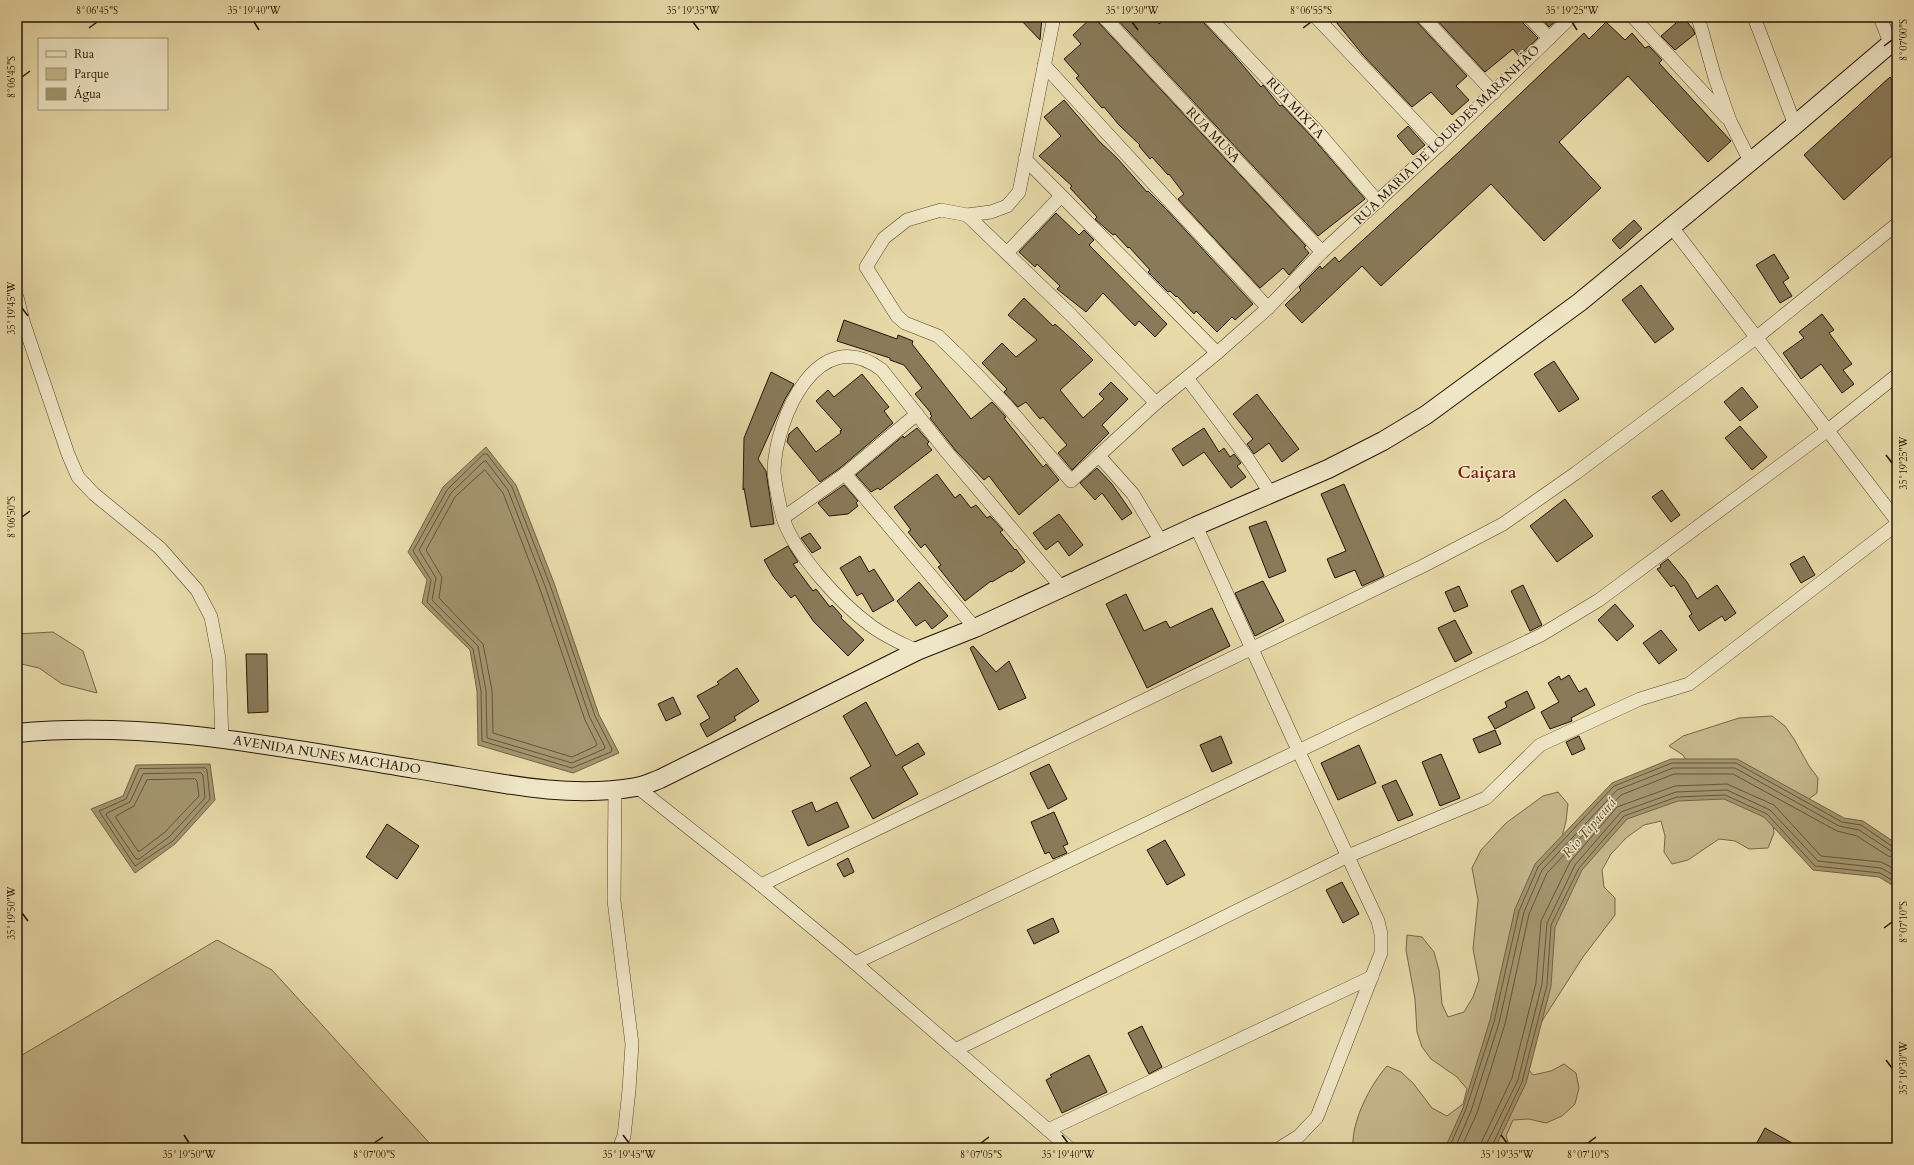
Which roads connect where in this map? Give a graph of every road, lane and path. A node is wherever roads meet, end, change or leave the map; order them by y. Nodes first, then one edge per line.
1 (1054, 17) edge
2 (1104, 17) edge
3 (1209, 17) edge
4 (1316, 17) edge
5 (1423, 17) edge
6 (1529, 17) edge
7 (1571, 17) edge
8 (1633, 17) edge
9 (1698, 17) edge
10 (1754, 17) edge
11 (1880, 17) edge
12 (1549, 38) junction
13 (1894, 40) edge
14 (1044, 65) junction
15 (1494, 93) junction
16 (1730, 121) junction
17 (1795, 125) junction
18 (1438, 146) junction
19 (1025, 159) junction
20 (1750, 161) junction
21 (1061, 196) junction
22 (1378, 202) junction
23 (967, 215) junction
24 (1897, 224) edge
25 (1671, 226) junction
26 (1006, 252) junction
27 (1322, 252) junction
28 (17, 296) edge
29 (1268, 308) junction
30 (1757, 337) junction
31 (1217, 353) junction
32 (1897, 375) edge
33 (1187, 378) junction
34 (1156, 402) junction
35 (917, 414) junction
36 (1828, 430) junction
37 (1099, 456) junction
38 (845, 474) junction
39 (1271, 494) junction
40 (783, 518) junction
41 (1897, 522) edge
42 (1196, 526) junction
43 (1162, 542) junction
44 (1062, 588) junction
45 (975, 628) junction
46 (1252, 648) junction
47 (918, 651) junction
48 (17, 734) edge
49 (222, 739) junction
50 (1298, 750) junction
51 (636, 787) junction
52 (615, 789) junction
53 (1348, 856) junction
54 (761, 885) junction
55 (855, 963) junction
56 (1372, 977) junction
57 (955, 1050) junction
58 (1048, 1130) junction
59 (619, 1148) edge
60 (1069, 1148) edge
61 (1280, 1148) edge

1 - 14 street
2 - 27 street, RUA MUSA
3 - 22 street, RUA MIXTA
4 - 18 street
5 - 15 street
6 - 12 street
7 - 12 street, RUA MARIA DE LOURDES MARANHÃO
8 - 16 street
9 - 16 street
10 - 17 street
11 - 13 street
12 - 15 street, RUA MARIA DE LOURDES MARANHÃO
13 - 17 main road, AVENIDA NUNES MACHADO
14 - 19 street
14 - 29 street
15 - 18 street, RUA MARIA DE LOURDES MARANHÃO
16 - 20 street
17 - 20 main road, AVENIDA NUNES MACHADO
18 - 22 street, RUA MARIA DE LOURDES MARANHÃO
19 - 21 street
19 - 23 street
20 - 25 main road, AVENIDA NUNES MACHADO
21 - 26 street
21 - 31 street
22 - 27 street, RUA MARIA DE LOURDES MARANHÃO
23 - 26 street
23 - 37 street, RUA MARIA DE LOURDES MARANHÃO
24 - 30 street
25 - 30 street
25 - 39 main road, AVENIDA NUNES MACHADO
26 - 34 street
27 - 29 street, RUA MARIA DE LOURDES MARANHÃO
28 - 49 street
29 - 31 street, RUA MARIA DE LOURDES MARANHÃO
30 - 36 street
30 - 46 street
31 - 33 street, RUA MARIA DE LOURDES MARANHÃO
32 - 36 street
33 - 34 street, RUA MARIA DE LOURDES MARANHÃO
33 - 39 street
34 - 37 street, RUA MARIA DE LOURDES MARANHÃO
35 - 38 street
35 - 40 street
35 - 44 street
36 - 41 street
36 - 50 street
37 - 43 street
38 - 40 street
38 - 45 street
39 - 42 main road, AVENIDA NUNES MACHADO
40 - 47 street
41 - 53 street
42 - 43 main road, AVENIDA NUNES MACHADO
42 - 46 street
43 - 44 main road, AVENIDA NUNES MACHADO
44 - 45 main road, AVENIDA NUNES MACHADO
45 - 47 main road, AVENIDA NUNES MACHADO
46 - 50 street
46 - 54 street
47 - 51 main road, AVENIDA NUNES MACHADO
48 - 49 main road, AVENIDA NUNES MACHADO
49 - 52 main road, AVENIDA NUNES MACHADO
50 - 53 street
50 - 55 street
51 - 52 main road, AVENIDA NUNES MACHADO
51 - 54 street
52 - 59 street
53 - 56 street
53 - 57 street
54 - 55 street
55 - 57 street
56 - 58 street
56 - 61 street
57 - 58 street
58 - 60 street

